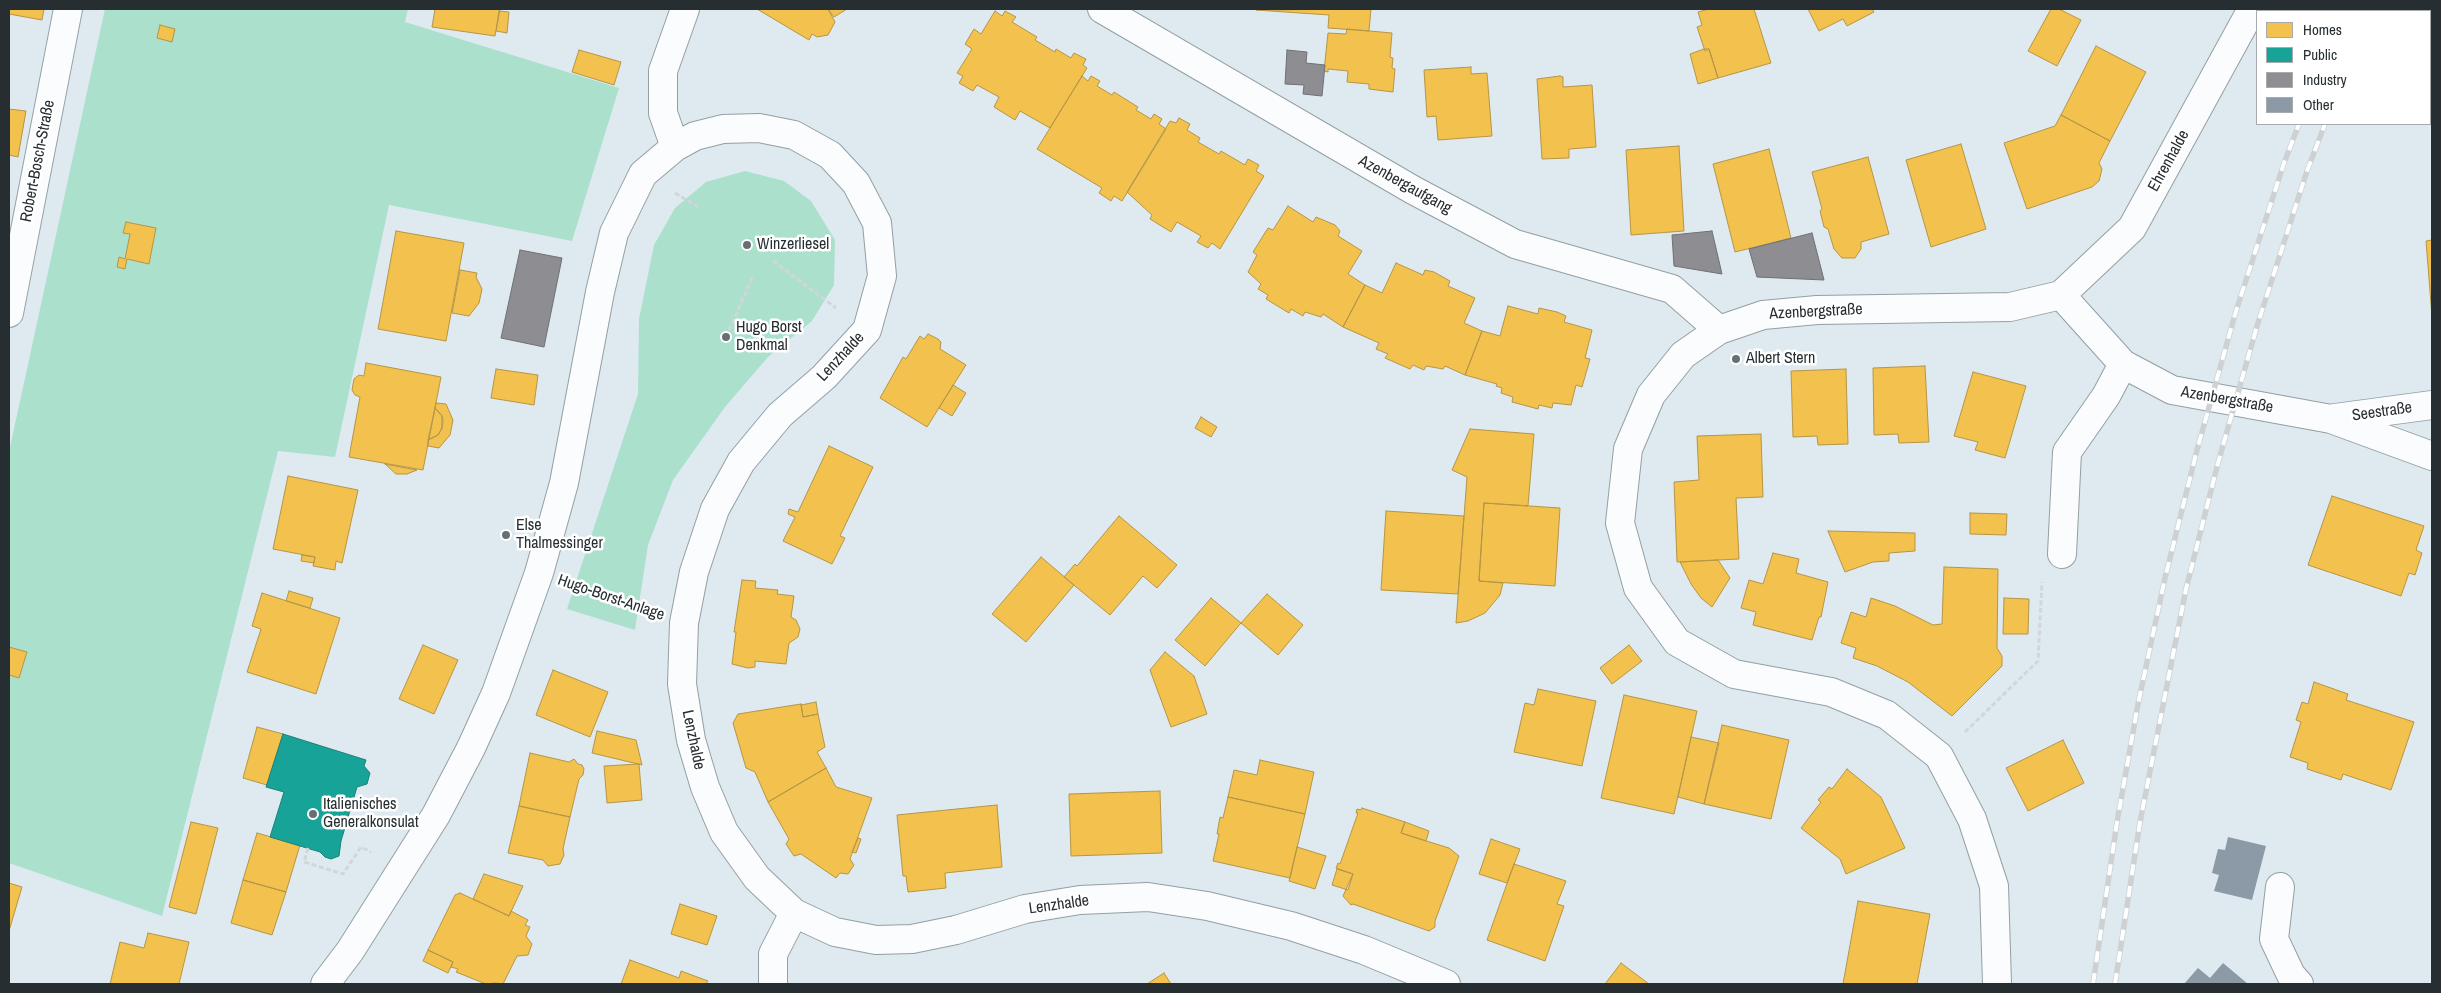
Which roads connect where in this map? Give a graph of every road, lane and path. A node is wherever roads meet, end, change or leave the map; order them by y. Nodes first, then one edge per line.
1 (68, 9) edge
2 (685, 9) edge
3 (1102, 9) edge
4 (2252, 9) edge
5 (675, 146) junction
6 (773, 261) dead end
7 (753, 276) dead end
8 (2061, 295) junction
9 (835, 307) dead end
10 (9, 314) edge
11 (1720, 330) junction
12 (726, 337) dead end
13 (2123, 364) junction
14 (2432, 405) edge
15 (2331, 419) junction
16 (2432, 456) edge
17 (2062, 554) joint
18 (539, 573) junction
19 (684, 623) junction
20 (1939, 756) junction
21 (361, 846) dead end
22 (308, 848) dead end
23 (2280, 887) dead end
24 (794, 913) junction
25 (325, 984) edge
26 (773, 984) edge
27 (1446, 984) edge
28 (1997, 984) edge
29 (2299, 984) edge

1 - 10 street, Robert-Bosch-Straße
2 - 5 street
3 - 11 street, Azenbergaufgang
4 - 8 street, Ehrenhalde
5 - 18 street, Lenzhalde
5 - 19 street, Lenzhalde
6 - 9 path
7 - 12 path
8 - 11 street, Azenbergstraße
8 - 13 street, Azenbergstraße
11 - 20 street, Azenbergstraße
13 - 15 street, Azenbergstraße
13 - 17 street
14 - 15 street, Seestraße
15 - 16 street, Azenbergstraße
17 - 20 path
18 - 19 path, Hugo-Borst-Anlage
18 - 25 street, Lenzhalde
19 - 24 street, Lenzhalde
20 - 28 street, Azenbergstraße
21 - 22 path
23 - 29 street
24 - 26 street
24 - 27 street, Lenzhalde

